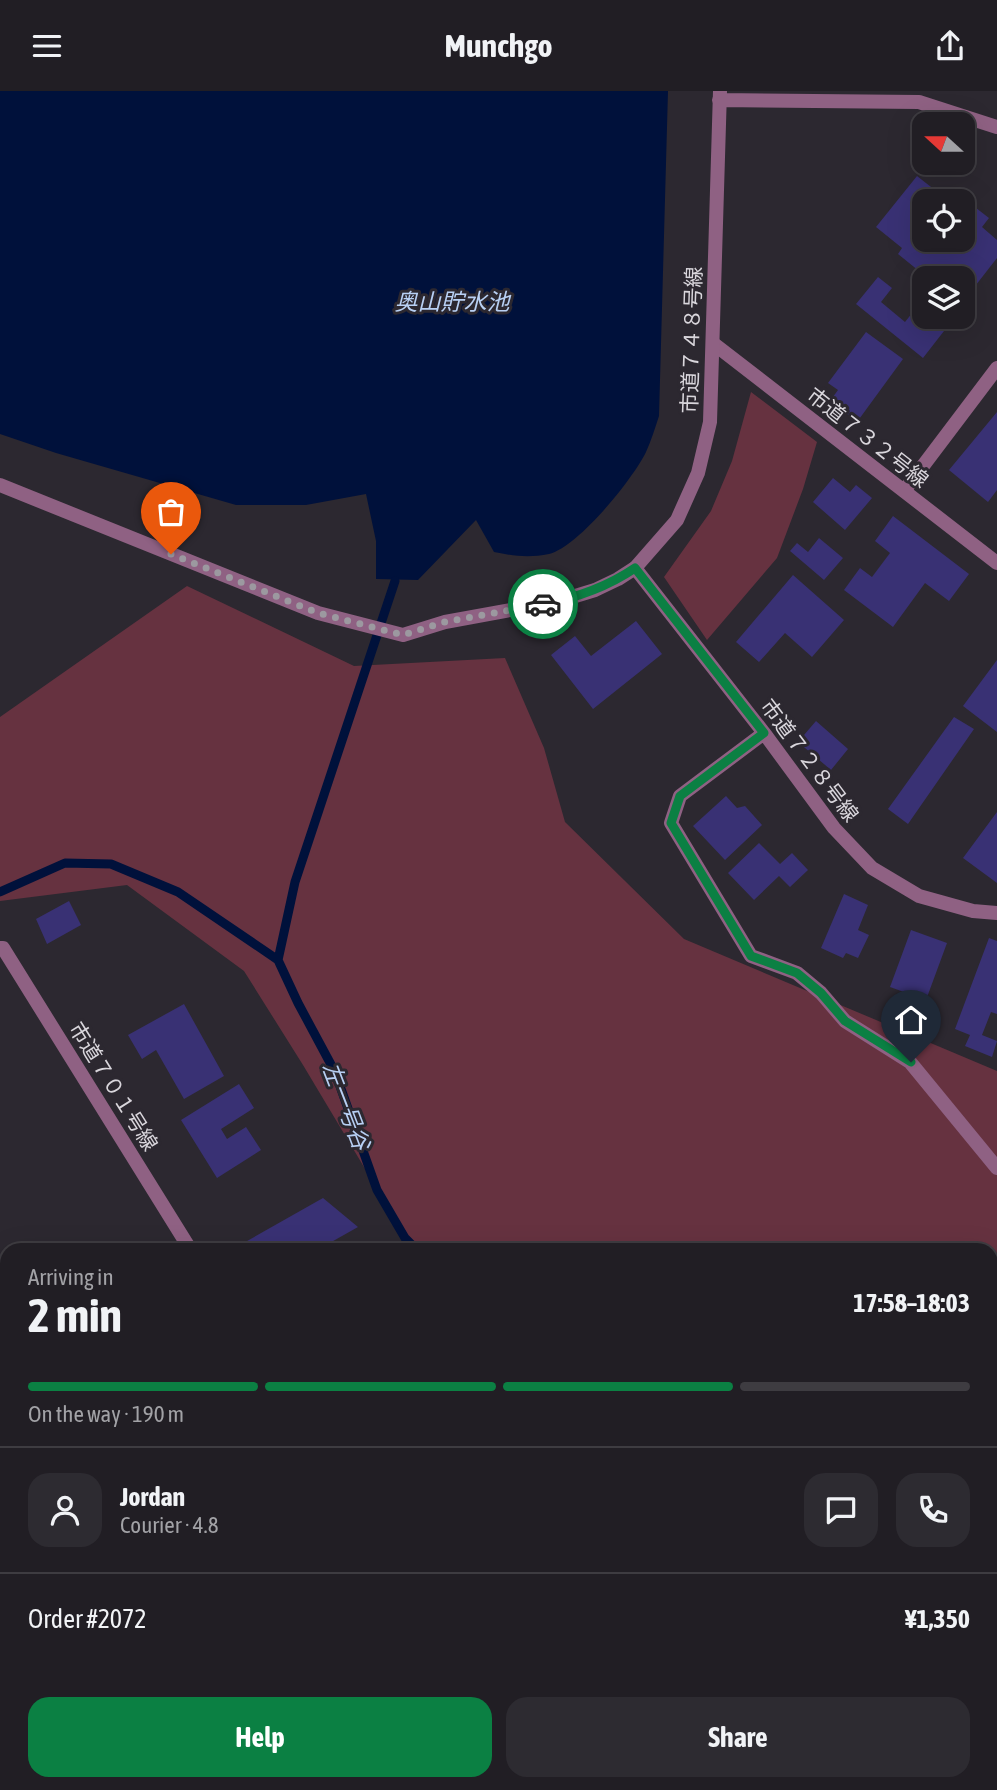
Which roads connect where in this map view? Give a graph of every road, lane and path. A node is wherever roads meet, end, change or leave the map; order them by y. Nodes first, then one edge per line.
1 (719, 95) edge
2 (923, 96) edge
3 (997, 127) edge
4 (714, 344) junction
5 (997, 368) edge
6 (0, 485) edge
7 (904, 491) junction
8 (997, 563) edge
9 (635, 568) junction
10 (764, 733) junction
11 (997, 913) edge
12 (0, 948) edge
13 (997, 1168) edge
14 (186, 1243) edge

1 - 2 street
1 - 4 street, 市道７４８号線
2 - 3 street
4 - 7 street, 市道７３２号線
4 - 9 street, 市道７４８号線
5 - 7 street
6 - 9 street, 市道７４８号線
7 - 8 street, 市道７３２号線
9 - 10 street, 市道７２８号線
10 - 11 street, 市道７２８号線
10 - 13 street
12 - 14 street, 市道７０１号線

